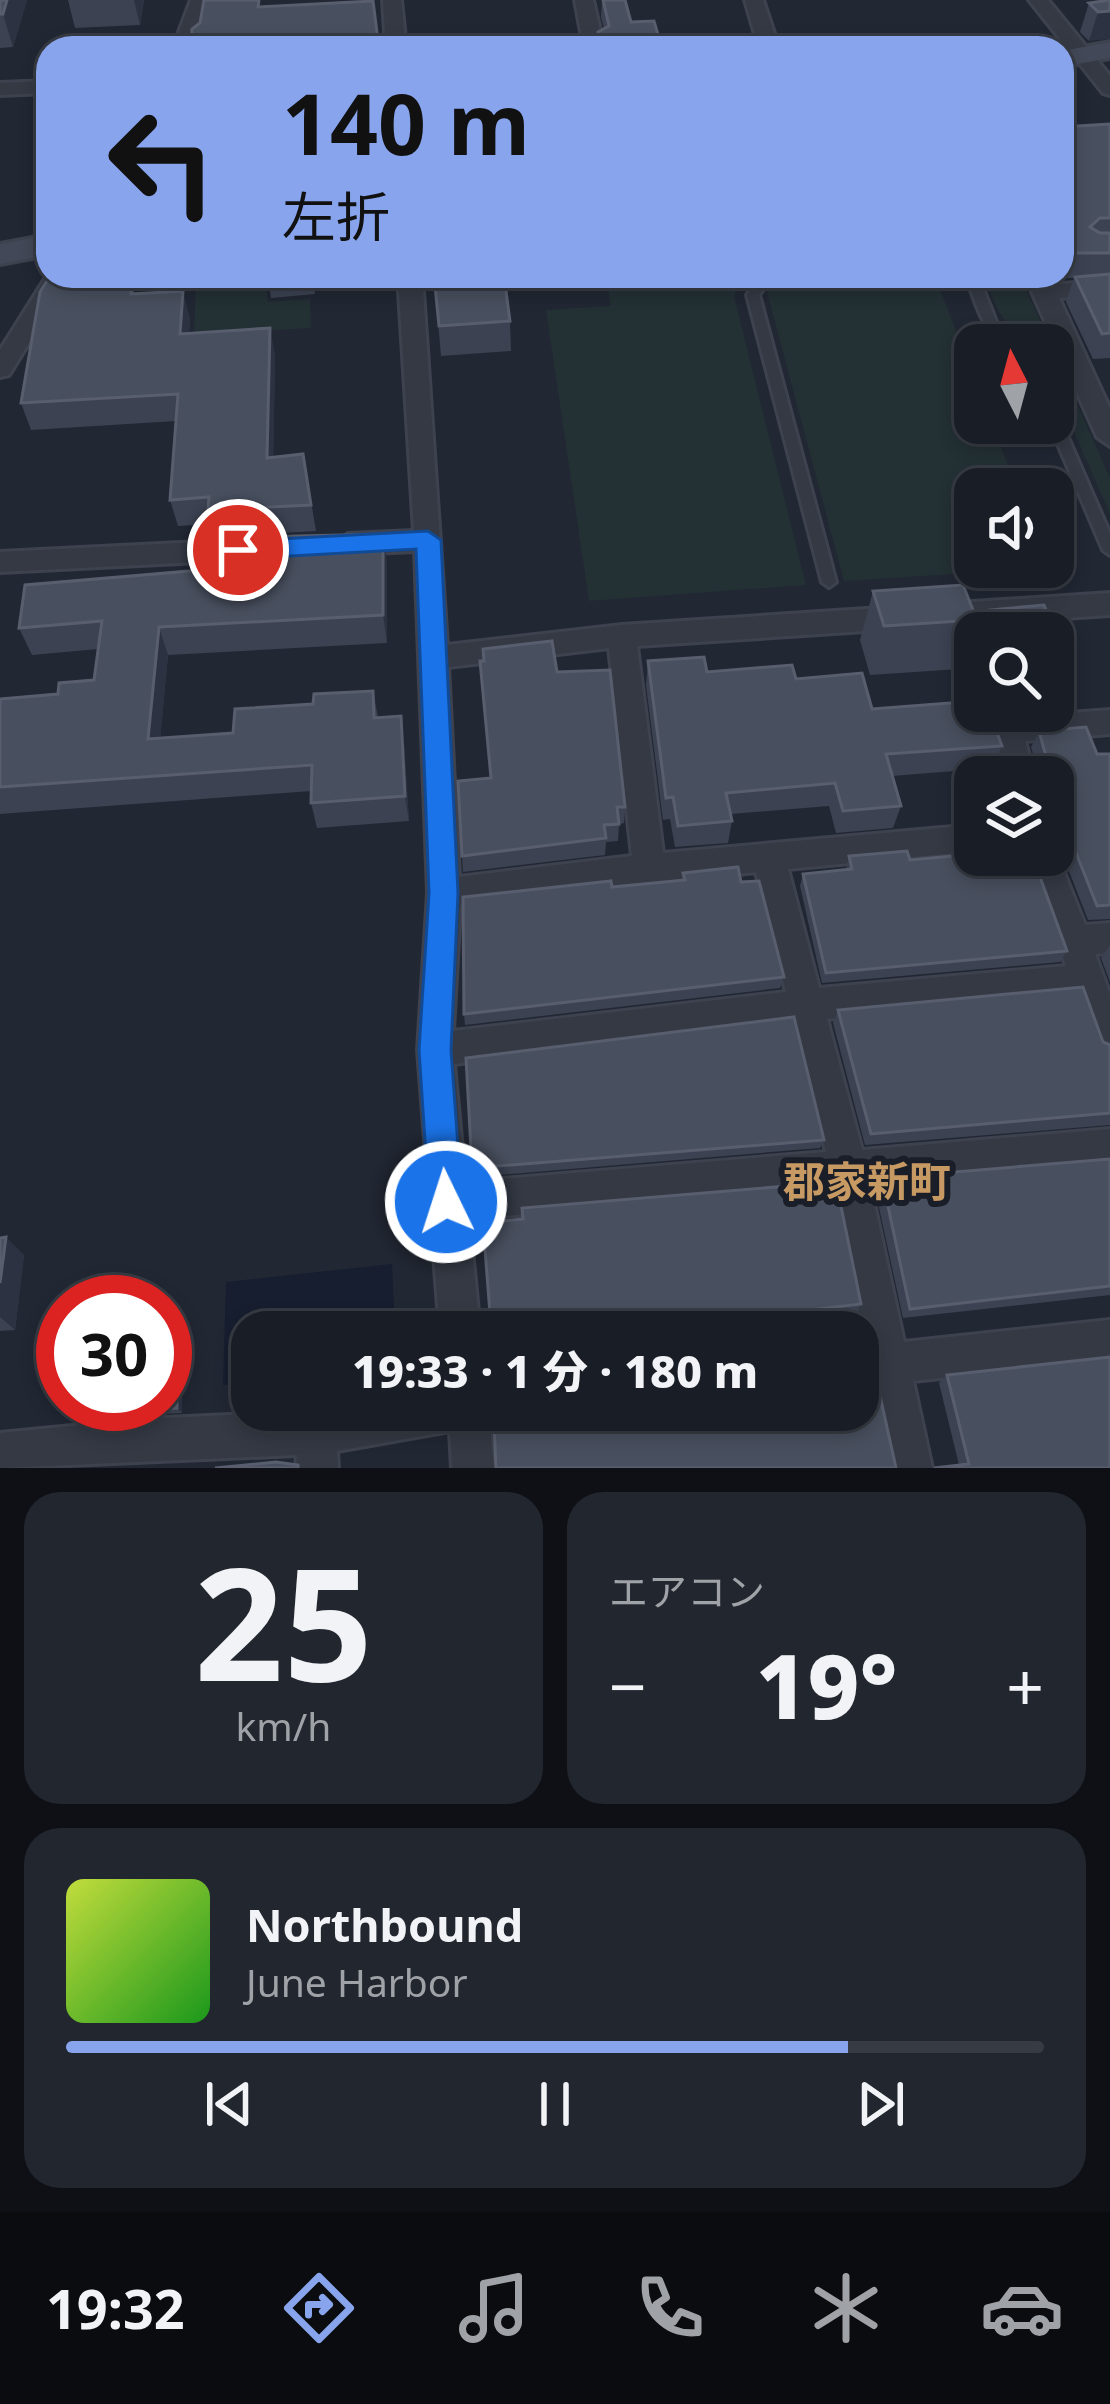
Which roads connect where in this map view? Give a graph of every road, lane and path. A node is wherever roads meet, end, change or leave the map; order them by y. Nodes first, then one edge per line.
1 (200, 0) edge
2 (392, 0) edge
3 (584, 0) edge
4 (754, 0) edge
5 (1038, 0) edge
6 (187, 36) edge
7 (395, 36) edge
8 (592, 36) edge
9 (765, 36) edge
10 (1066, 36) edge
11 (1079, 52) edge
12 (36, 88) edge
13 (0, 89) edge
14 (1110, 89) edge
15 (36, 247) edge
16 (0, 254) edge
17 (51, 288) edge
18 (411, 288) edge
19 (755, 288) edge
20 (977, 288) edge
21 (1110, 288) edge
22 (991, 324) edge
23 (0, 369) edge
24 (1110, 436) edge
25 (1065, 444) edge
26 (428, 540) junction
27 (309, 546) edge
28 (262, 548) edge
29 (1110, 550) edge
30 (0, 562) edge
31 (829, 582) dead end
32 (1110, 604) edge
33 (1051, 612) edge
34 (954, 624) edge
35 (622, 636) junction
36 (433, 658) junction
37 (1074, 722) edge
38 (1110, 722) edge
39 (954, 840) edge
40 (769, 859) junction
41 (649, 868) junction
42 (1050, 876) edge
43 (444, 893) junction
44 (1110, 938) edge
45 (1074, 941) junction
46 (1087, 980) junction
47 (807, 1005) junction
48 (1110, 1042) edge
49 (435, 1050) junction
50 (1110, 1147) edge
51 (848, 1167) junction
52 (446, 1202) junction
53 (458, 1311) edge
54 (868, 1311) edge
55 (1110, 1340) edge
56 (879, 1365) edge
57 (879, 1376) edge
58 (385, 1431) edge
59 (470, 1431) edge
60 (317, 1451) edge
61 (0, 1453) edge
62 (143, 1453) edge
63 (473, 1468) edge
64 (911, 1468) edge

1 - 6 street
2 - 7 street
3 - 8 street
4 - 9 street
5 - 10 street
11 - 14 street
12 - 13 street
15 - 16 street
17 - 23 street
18 - 26 street
19 - 31 lane
20 - 22 lane
21 - 24 street
25 - 29 lane
26 - 27 street
26 - 36 street
28 - 30 street
32 - 33 street
34 - 35 street
35 - 36 street
35 - 41 street
36 - 43 street
37 - 38 street
39 - 40 street
40 - 41 street
40 - 47 street
41 - 43 street
42 - 45 street
43 - 49 street
44 - 45 street
45 - 46 street
46 - 47 street
46 - 48 street
47 - 49 street
47 - 51 street
49 - 52 street
50 - 51 street
51 - 52 street
51 - 54 street
52 - 53 street
55 - 56 street
57 - 64 street
58 - 60 street
59 - 63 street
60 - 62 street
61 - 62 street

